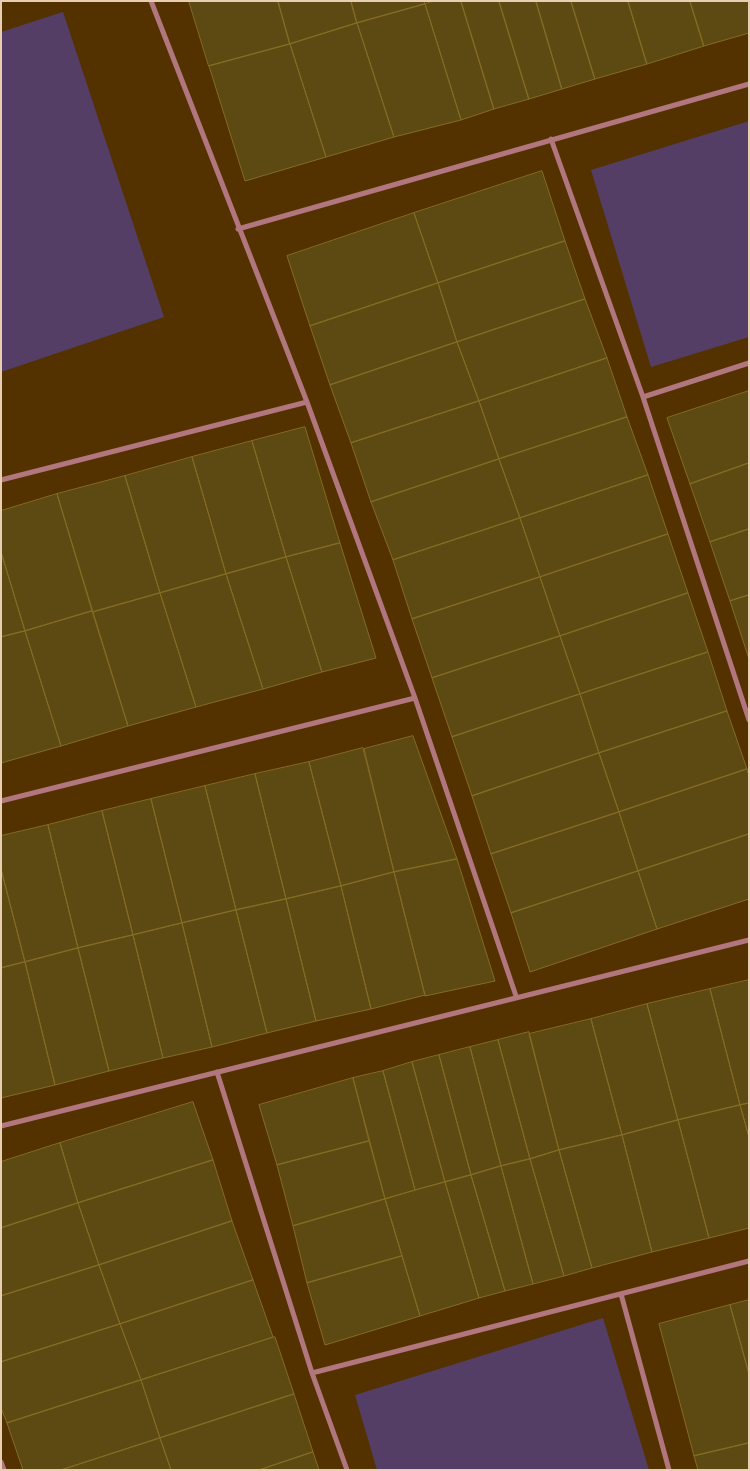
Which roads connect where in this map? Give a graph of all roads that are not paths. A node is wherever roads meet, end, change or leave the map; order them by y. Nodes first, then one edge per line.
1 (151, 1) edge
2 (749, 84) edge
3 (551, 139) junction
4 (238, 229) junction
5 (749, 363) edge
6 (643, 396) junction
7 (307, 402) junction
8 (1, 480) edge
9 (415, 698) junction
10 (749, 720) edge
11 (1, 801) edge
12 (749, 940) edge
13 (516, 996) junction
14 (217, 1072) junction
15 (1, 1126) edge
16 (749, 1261) edge
17 (621, 1294) junction
18 (312, 1373) junction
19 (1, 1462) edge
20 (4, 1470) edge
21 (347, 1470) edge
22 (669, 1470) edge

1 - 4 street
2 - 3 street
3 - 4 street
3 - 6 street
4 - 7 street
5 - 6 street
6 - 10 street
7 - 8 street
7 - 9 street
9 - 11 street
9 - 13 street
12 - 13 street
13 - 14 street
14 - 15 street
14 - 18 street
16 - 17 street
17 - 18 street
17 - 22 street
18 - 21 street
19 - 20 street

